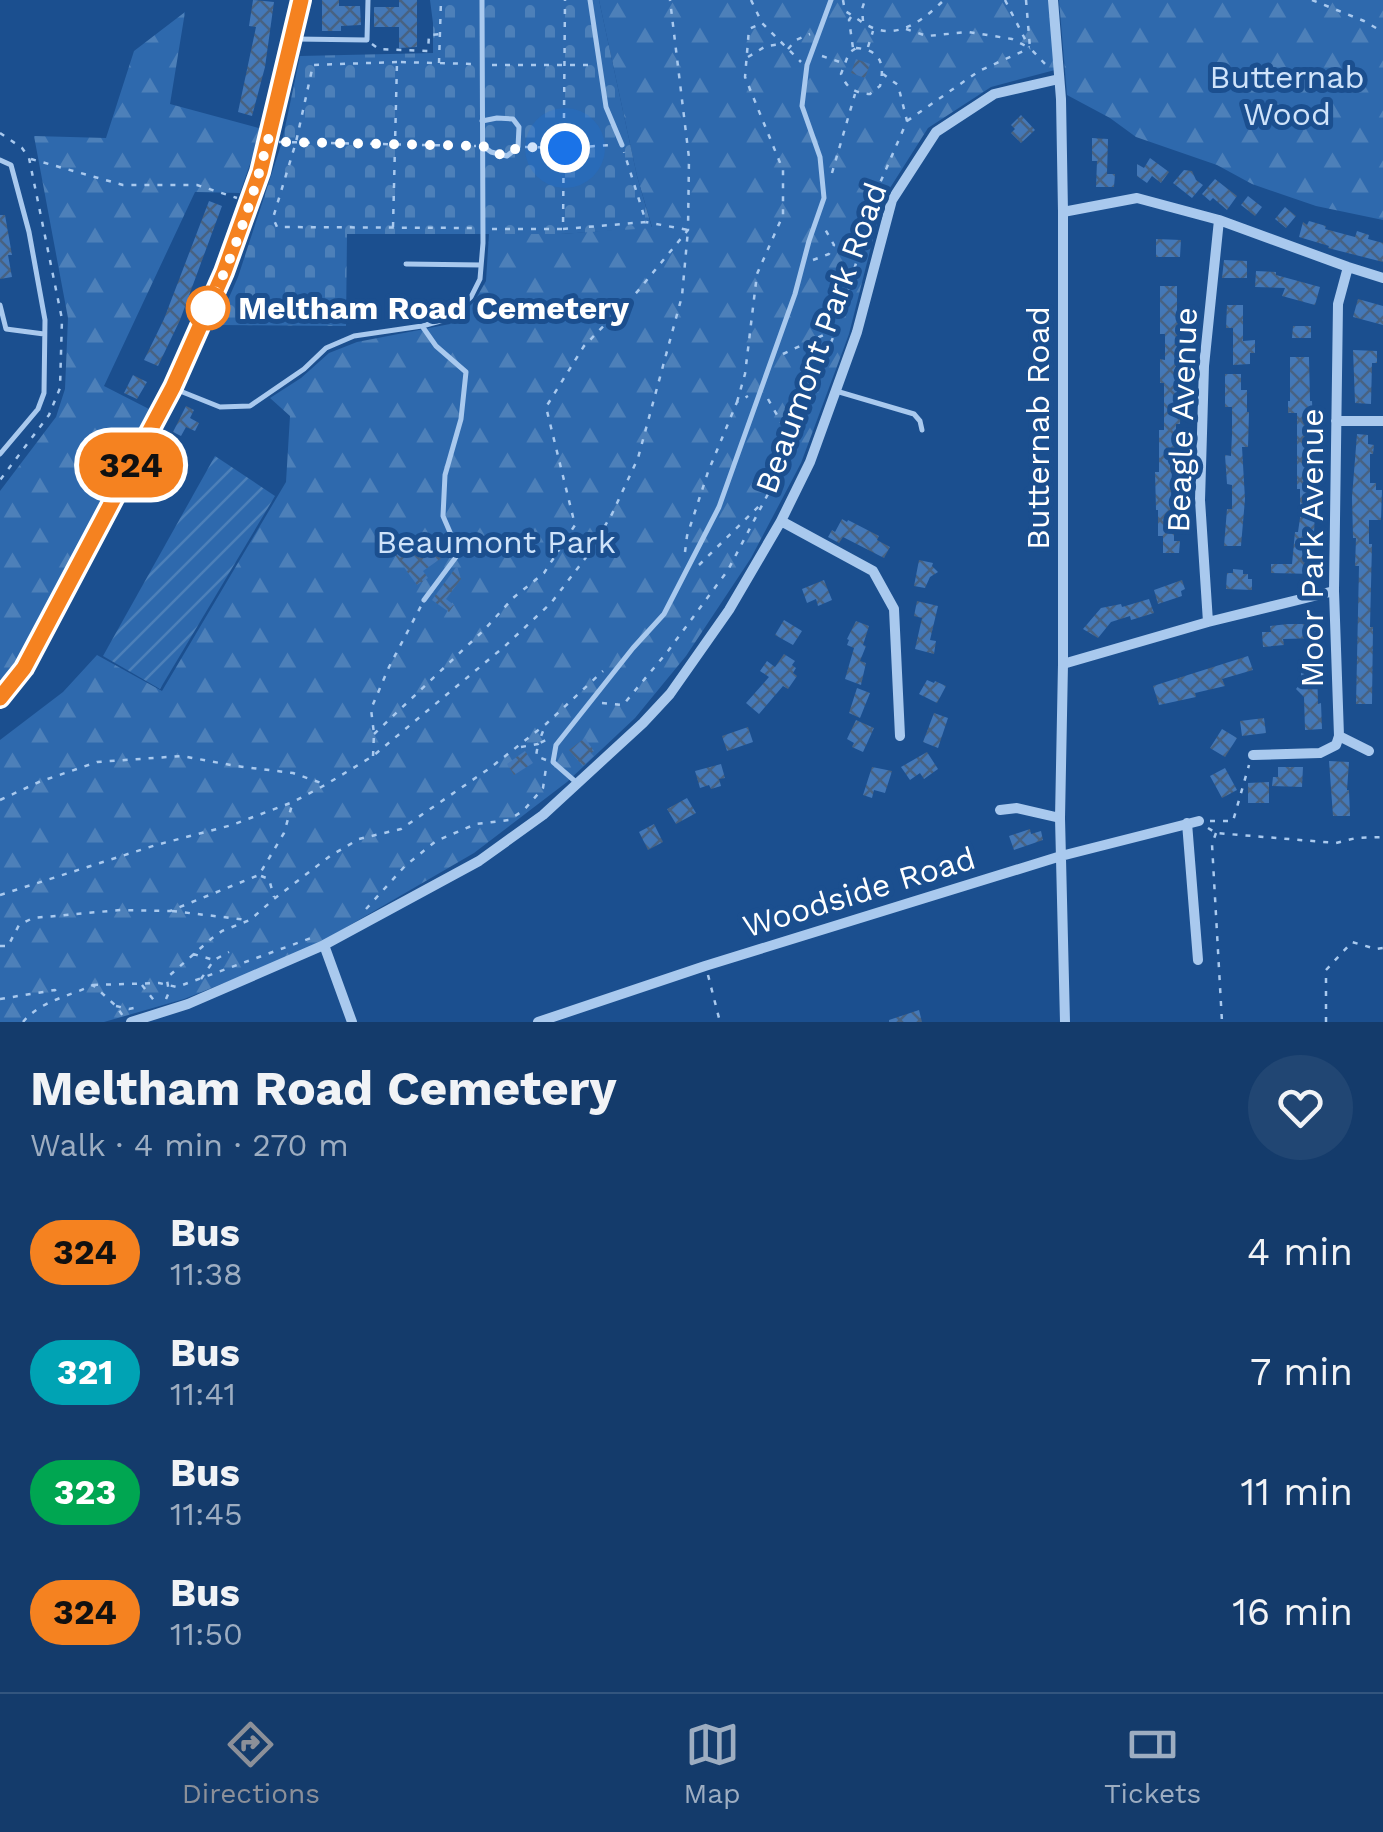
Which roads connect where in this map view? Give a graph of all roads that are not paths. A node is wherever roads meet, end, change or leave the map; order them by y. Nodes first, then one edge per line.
1 (301, 0) edge
2 (368, 0) edge
3 (482, 0) edge
4 (590, 0) edge
5 (832, 0) edge
6 (1053, 0) edge
7 (292, 39) junction
8 (1059, 79) junction
9 (482, 122) junction
10 (622, 145) road end
11 (483, 146) junction
12 (0, 160) edge
13 (1063, 212) junction
14 (1219, 220) junction
15 (406, 264) dead end
16 (481, 265) junction
17 (1348, 268) junction
18 (1383, 278) edge
19 (0, 305) edge
20 (422, 326) junction
21 (44, 334) junction
22 (173, 387) junction
23 (836, 391) junction
24 (1336, 421) junction
25 (1383, 421) edge
26 (922, 430) dead end
27 (0, 454) edge
28 (782, 521) junction
29 (1334, 591) junction
30 (424, 600) road end
31 (1208, 622) junction
32 (1063, 664) junction
33 (0, 698) edge
34 (900, 736) dead end
35 (1339, 736) junction
36 (1369, 751) dead end
37 (1254, 755) road end
38 (579, 784) junction
39 (1000, 810) dead end
40 (1060, 818) junction
41 (1061, 856) junction
42 (324, 945) junction
43 (1198, 960) dead end
44 (128, 1022) edge
45 (352, 1022) edge
46 (538, 1022) edge
47 (1065, 1022) edge

1 - 7 main road
2 - 7 lane
3 - 9 lane
4 - 10 lane
5 - 38 lane
6 - 8 street, Butternab Road
7 - 22 main road
8 - 13 street, Butternab Road
8 - 23 street, Beaumont Park Road
9 - 11 lane
9 - 11 lane
11 - 16 lane
12 - 21 lane
13 - 14 street
13 - 32 street, Butternab Road
14 - 17 street
14 - 31 street, Beagle Avenue
15 - 16 lane
16 - 20 lane
17 - 18 street
17 - 24 street, Moor Park Avenue
19 - 21 lane
20 - 22 lane
20 - 30 lane
21 - 27 lane
22 - 33 main road
23 - 26 lane
23 - 28 street, Beaumont Park Road
24 - 25 street
24 - 29 street, Moor Park Avenue
28 - 34 street
28 - 38 street, Beaumont Park Road
29 - 31 street
29 - 35 street, Moor Park Avenue
31 - 32 street
32 - 40 street, Butternab Road
35 - 36 street
35 - 37 street, Moor Park Avenue
38 - 42 street, Beaumont Park Road
39 - 40 street
40 - 41 street, Butternab Road
41 - 43 street, Woodside Road
41 - 46 street, Woodside Road
41 - 47 street, Butternab Road
42 - 44 street, Beaumont Park Road
42 - 45 street

